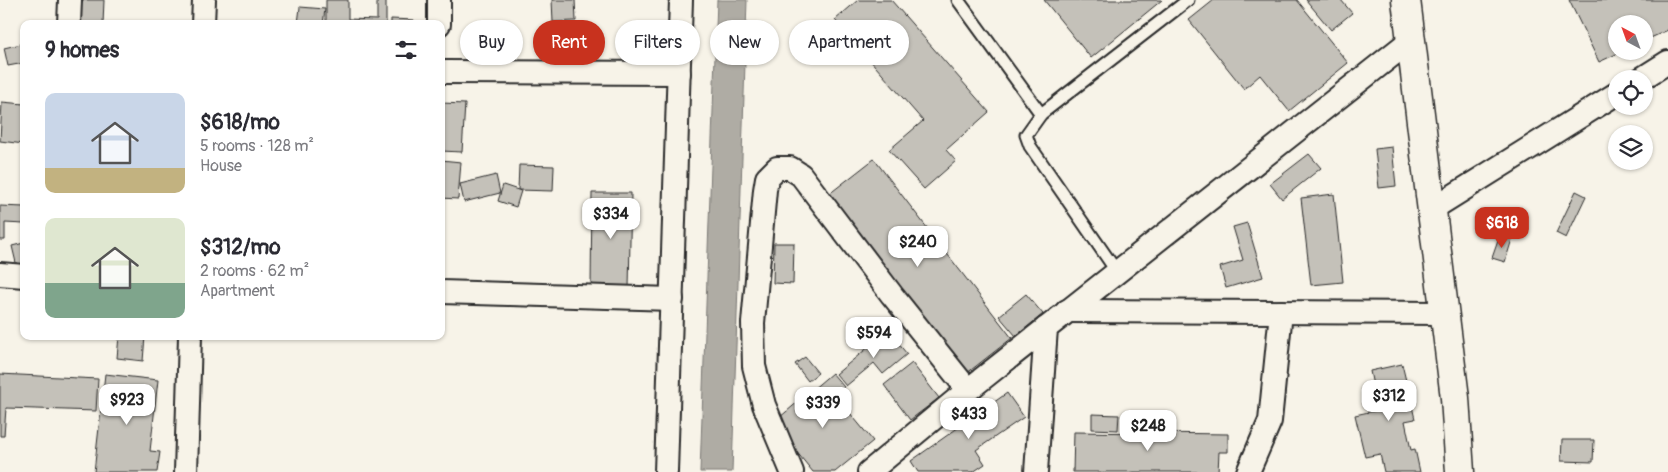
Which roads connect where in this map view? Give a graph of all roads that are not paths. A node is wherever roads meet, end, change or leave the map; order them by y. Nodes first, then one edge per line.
1 (70, 0) edge
2 (204, 0) edge
3 (439, 0) edge
4 (681, 0) edge
5 (958, 0) edge
6 (1188, 0) edge
7 (1406, 0) edge
8 (69, 20) edge
9 (203, 20) edge
10 (439, 20) edge
11 (1411, 40) junction
12 (1668, 62) edge
13 (1653, 71) edge
14 (445, 72) edge
15 (680, 73) junction
16 (1608, 99) edge
17 (1042, 114) junction
18 (1432, 208) junction
19 (1117, 272) junction
20 (0, 274) edge
21 (20, 276) edge
22 (445, 292) edge
23 (672, 299) junction
24 (1068, 311) junction
25 (1281, 312) junction
26 (1445, 313) junction
27 (1046, 328) junction
28 (190, 340) edge
29 (968, 390) junction
30 (186, 472) edge
31 (666, 472) edge
32 (792, 472) edge
33 (868, 472) edge
34 (1036, 472) edge
35 (1248, 472) edge
36 (1460, 472) edge

1 - 8 street
2 - 9 street
3 - 10 street
4 - 15 street
5 - 17 lane
6 - 17 lane
7 - 11 street
11 - 18 street
11 - 19 street
12 - 13 street
14 - 15 street
15 - 23 street
16 - 18 street
17 - 19 lane
18 - 26 street
19 - 24 street
20 - 21 street
22 - 23 street
23 - 31 street
24 - 25 street
24 - 27 street
25 - 26 street
25 - 35 street
26 - 36 street
27 - 29 street
27 - 34 street
28 - 30 street
29 - 32 street
29 - 33 street

